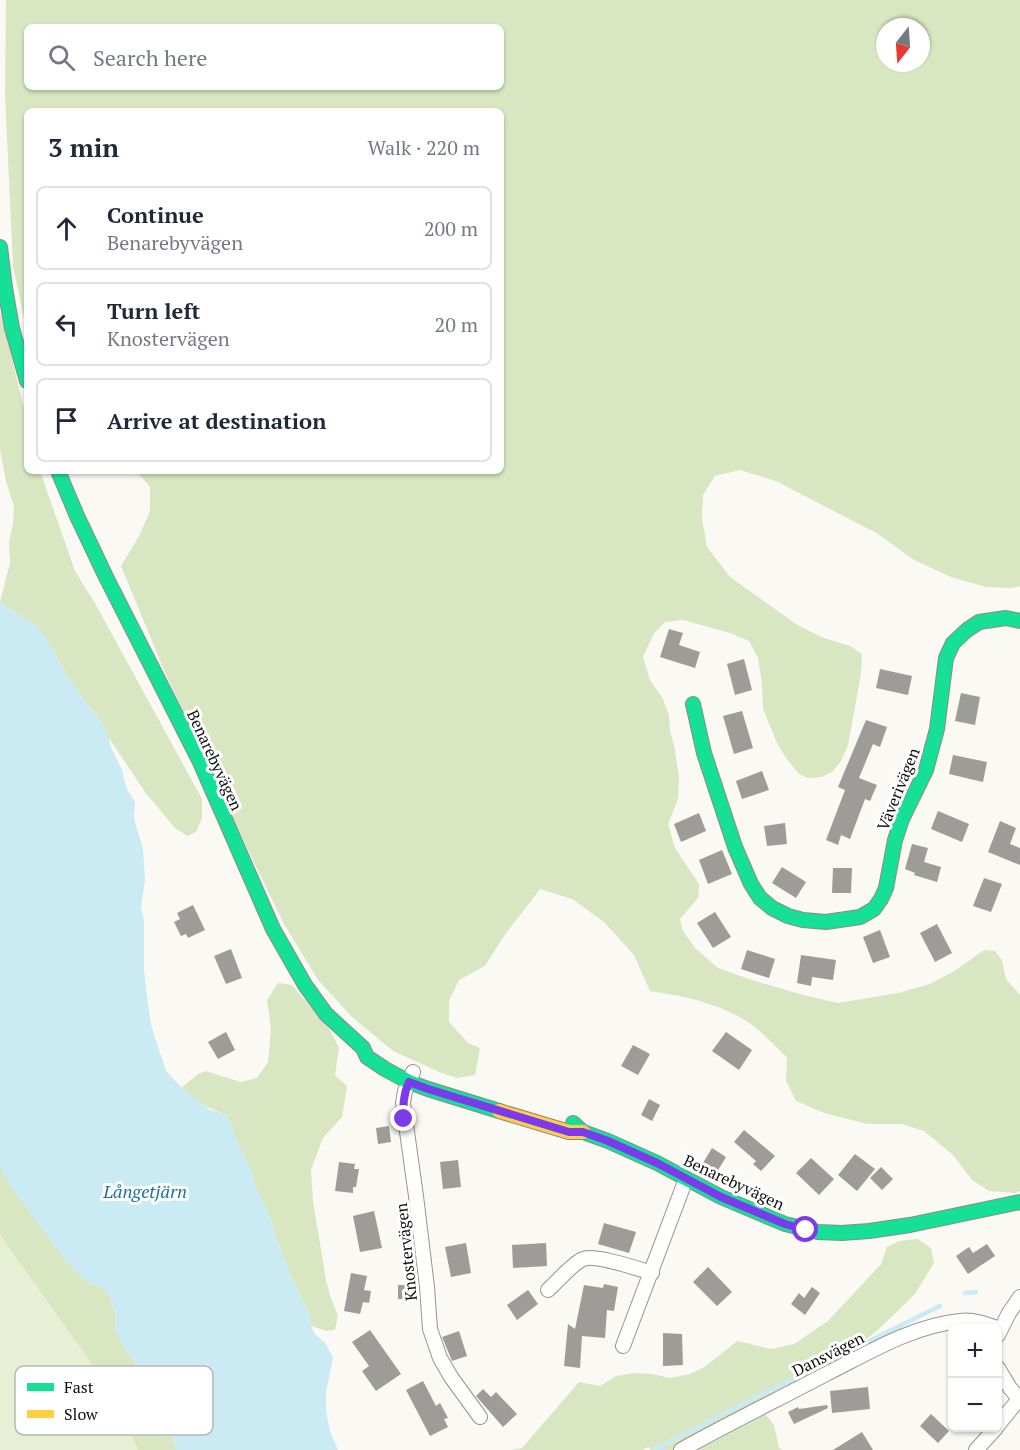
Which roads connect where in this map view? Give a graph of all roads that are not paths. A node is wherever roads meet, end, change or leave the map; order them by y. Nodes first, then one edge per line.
1 (0, 247) edge
2 (2, 288) edge
3 (24, 370) edge
4 (59, 474) edge
5 (1020, 621) edge
6 (693, 704) dead end
7 (411, 1077) junction
8 (686, 1179) junction
9 (1020, 1202) edge
10 (652, 1273) junction
11 (548, 1290) dead end
12 (1020, 1297) edge
13 (983, 1324) edge
14 (1002, 1327) edge
15 (623, 1346) dead end
16 (1002, 1375) edge
17 (1020, 1400) edge
18 (480, 1417) dead end
19 (1002, 1420) edge
20 (992, 1432) edge
21 (681, 1450) edge
22 (976, 1450) edge

1 - 2 street
2 - 3 street
4 - 7 street, Benarebyvägen
5 - 6 street, Väverivägen
7 - 8 street, Benarebyvägen
7 - 18 street, Knostervägen
8 - 9 street, Benarebyvägen
8 - 10 street
10 - 11 street
10 - 15 street
12 - 14 street
13 - 21 street, Dansvägen
16 - 17 street
17 - 19 street
20 - 22 street

